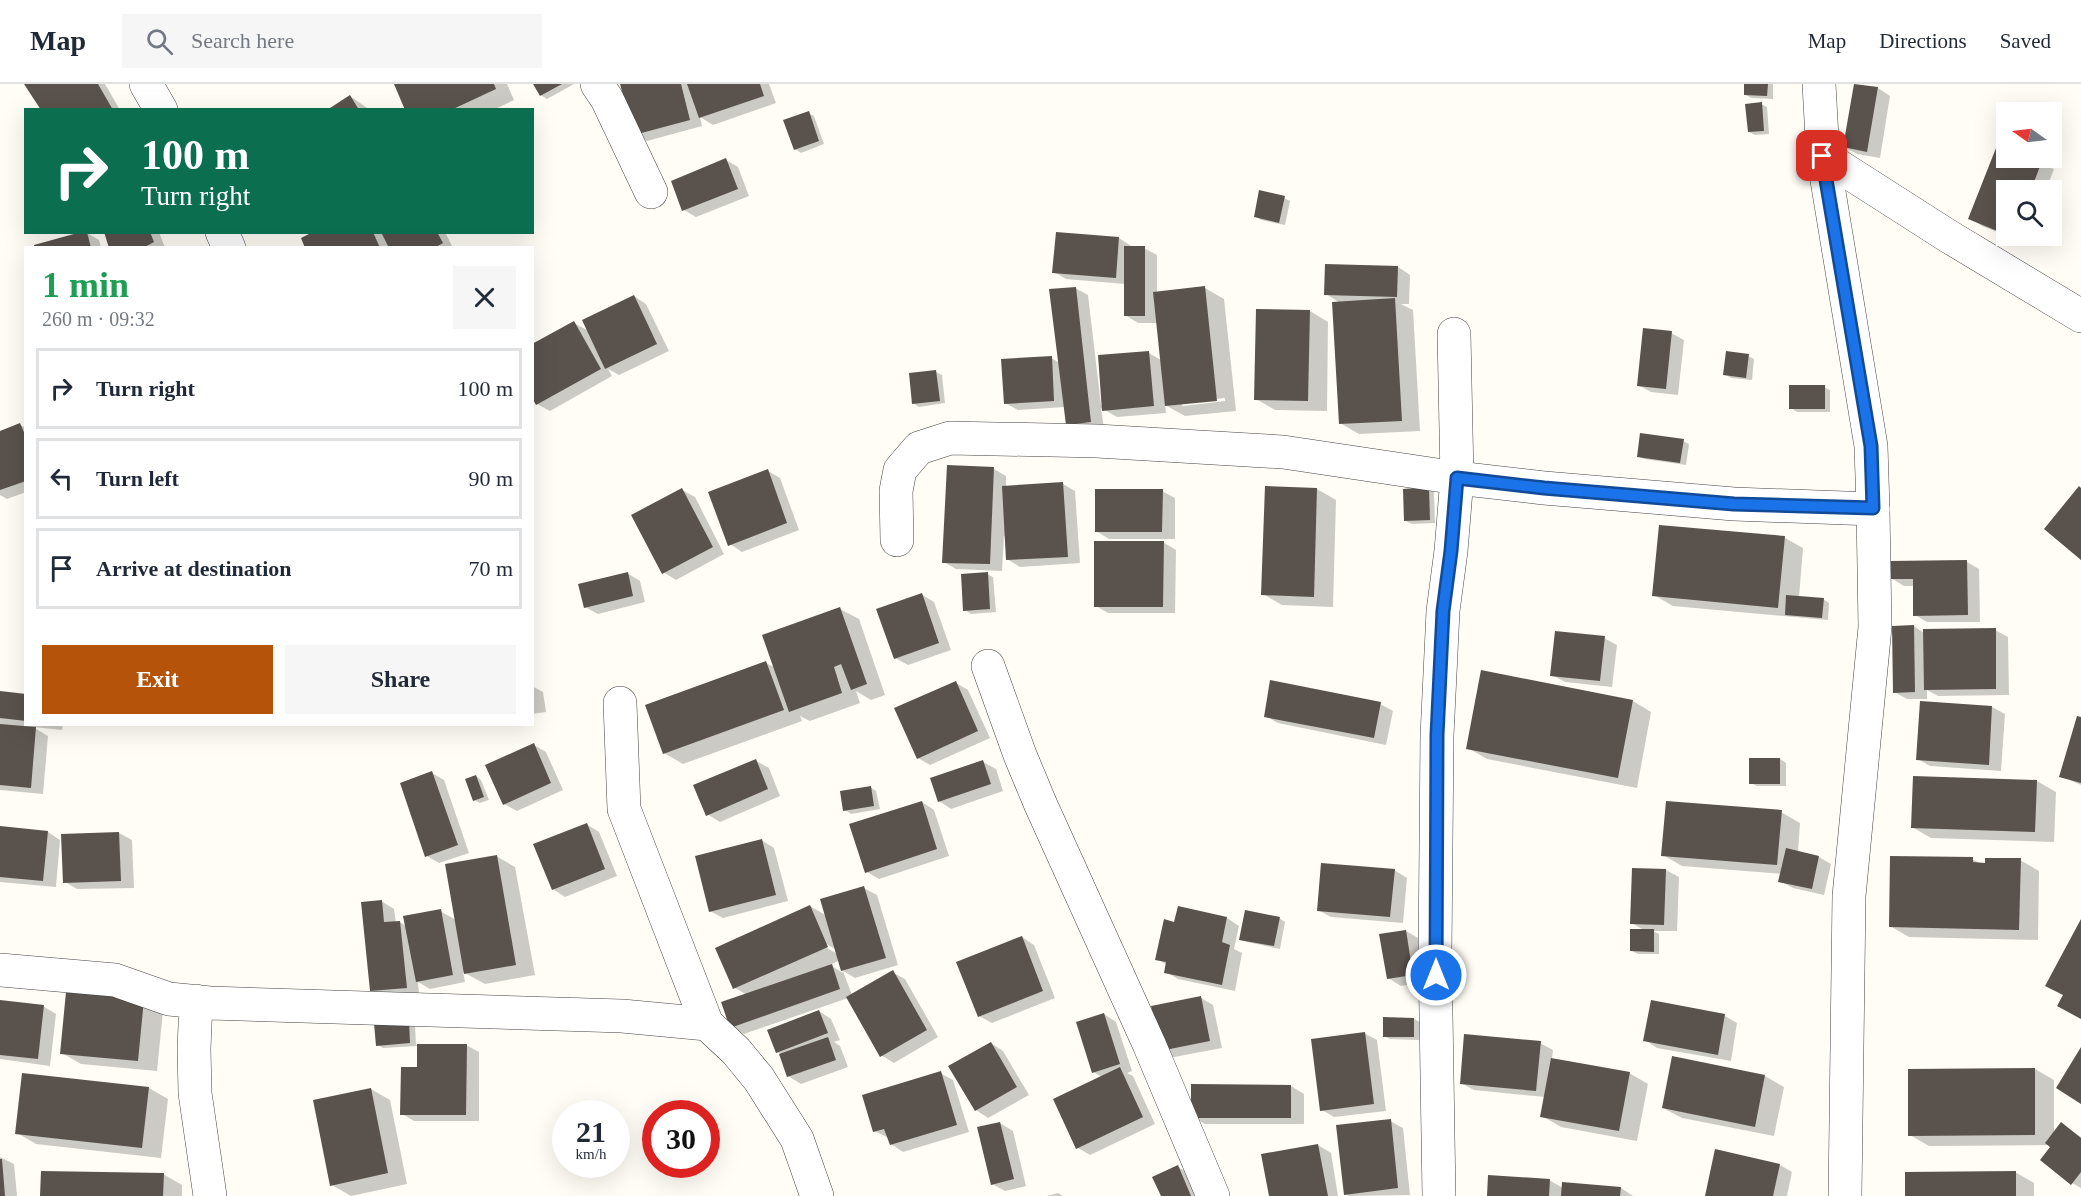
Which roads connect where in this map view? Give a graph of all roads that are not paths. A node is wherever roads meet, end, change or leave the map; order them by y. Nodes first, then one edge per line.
1 (146, 84) edge
2 (597, 84) edge
3 (1819, 84) edge
4 (160, 108) edge
5 (1822, 156) junction
6 (651, 192) dead end
7 (2081, 316) edge
8 (1454, 334) dead end
9 (1457, 478) junction
10 (1873, 508) junction
11 (897, 540) dead end
12 (988, 666) dead end
13 (620, 703) dead end
14 (0, 970) edge
15 (196, 1001) junction
16 (707, 1024) junction
17 (210, 1196) edge
18 (817, 1196) edge
19 (1213, 1196) edge
20 (1439, 1196) edge
21 (1845, 1196) edge

1 - 4 street
2 - 6 street
3 - 5 street
5 - 7 street
5 - 10 street
8 - 9 street
9 - 10 street
9 - 11 street
9 - 20 street
10 - 21 street
12 - 19 street
13 - 16 street
14 - 15 street
15 - 16 street
15 - 17 street
16 - 18 street

